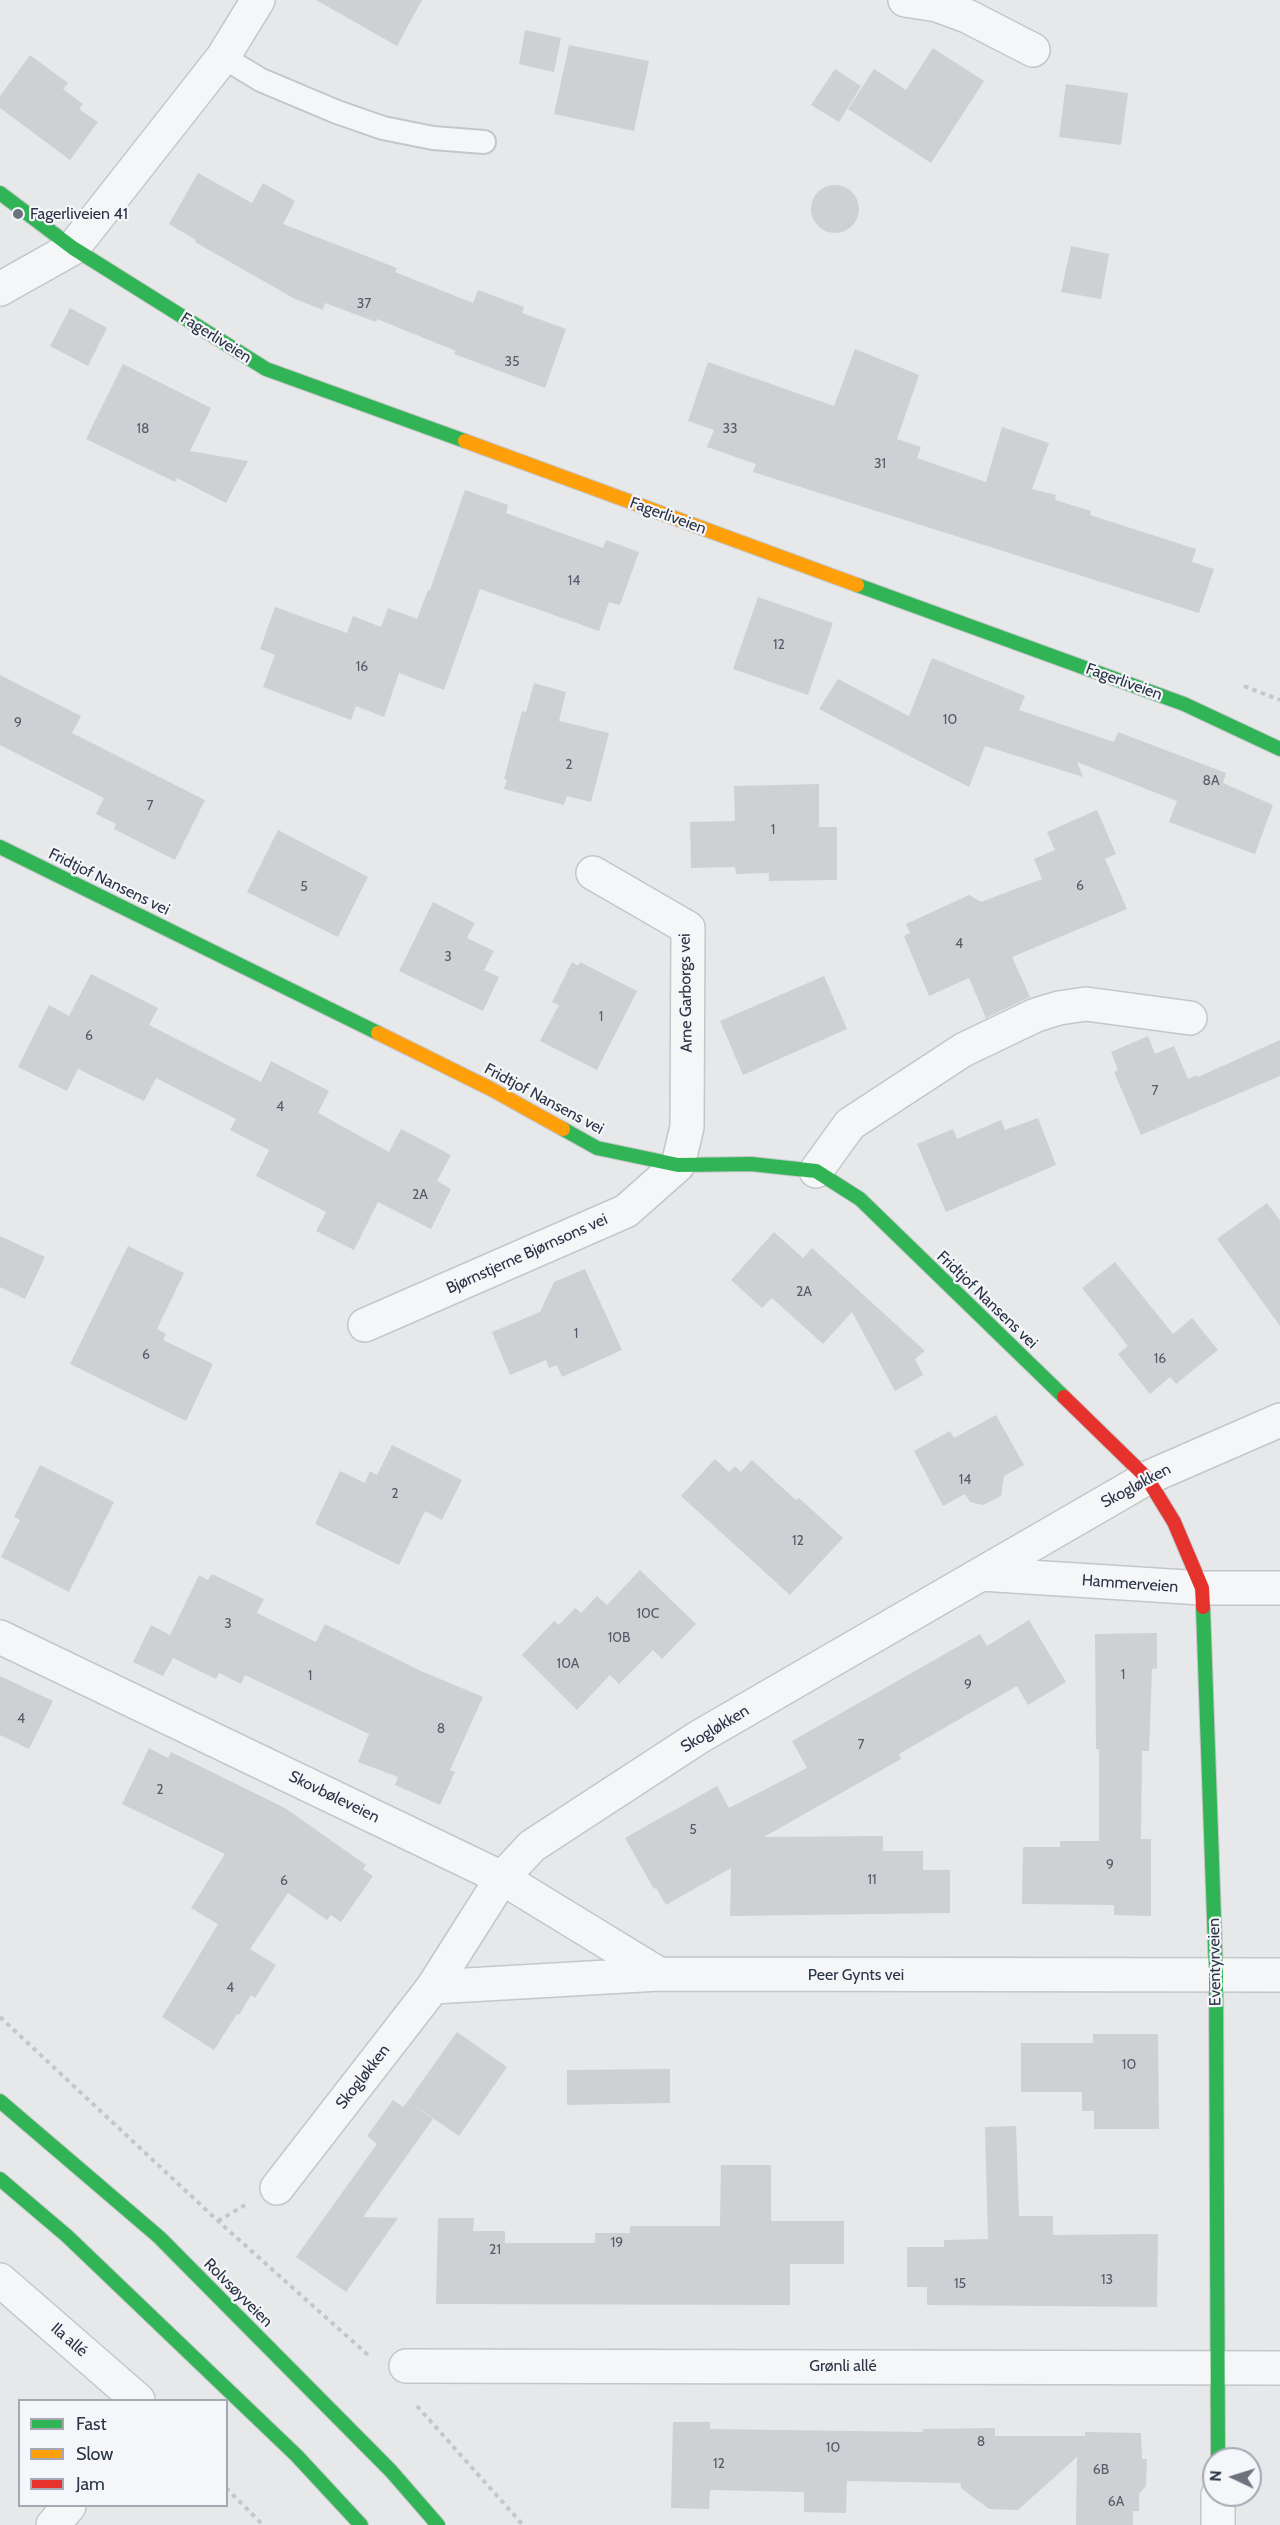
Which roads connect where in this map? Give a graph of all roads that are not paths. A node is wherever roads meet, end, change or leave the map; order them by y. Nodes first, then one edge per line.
1 (258, 0) edge
2 (905, 0) edge
3 (1033, 50) dead end
4 (223, 57) junction
5 (484, 142) dead end
6 (0, 193) edge
7 (73, 248) junction
8 (0, 289) edge
9 (1280, 749) edge
10 (0, 847) edge
11 (592, 873) dead end
12 (1190, 1018) dead end
13 (678, 1165) junction
14 (816, 1171) junction
15 (365, 1325) dead end
16 (1280, 1420) edge
17 (1147, 1478) junction
18 (981, 1574) junction
19 (1203, 1588) junction
20 (1280, 1588) edge
21 (0, 1637) edge
22 (502, 1878) junction
23 (659, 1974) junction
24 (1216, 1975) junction
25 (1280, 1975) edge
26 (433, 1987) junction
27 (0, 2101) edge
28 (0, 2179) edge
29 (277, 2188) dead end
30 (0, 2280) edge
31 (391, 2364) road end
32 (1218, 2367) junction
33 (1280, 2367) edge
34 (137, 2399) edge
35 (1218, 2447) edge
36 (67, 2507) edge
37 (1218, 2507) edge
38 (53, 2525) edge
39 (361, 2525) edge
40 (438, 2525) edge
41 (1218, 2525) edge

1 - 4 street
2 - 3 street
4 - 5 lane
4 - 7 street
6 - 7 street, Fagerliveien
7 - 8 street
7 - 9 street, Fagerliveien
10 - 13 street, Fridtjof Nansens vei
11 - 13 street, Arne Garborgs vei
12 - 14 street
13 - 14 street, Fridtjof Nansens vei
13 - 15 street, Bjørnstjerne Bjørnsons vei
14 - 17 street, Fridtjof Nansens vei
16 - 17 street, Skogløkken
17 - 18 street, Skogløkken
17 - 19 street, Eventyrveien
18 - 19 street, Hammerveien
18 - 22 street, Skogløkken
19 - 20 street, Hammerveien
19 - 24 street, Eventyrveien
21 - 22 street, Skovbøleveien
22 - 23 street, Skovbøleveien
22 - 26 street, Skogløkken
23 - 24 street, Peer Gynts vei
23 - 26 street, Peer Gynts vei
24 - 25 street, Peer Gynts vei
24 - 32 street, Eventyrveien
26 - 29 street, Skogløkken
27 - 40 street, Rolvsøyveien
28 - 39 street
30 - 34 street, Ila allé
31 - 32 street, Grønli allé
32 - 33 street, Grønli allé
32 - 35 street, Eventyrveien
36 - 38 street
37 - 41 street

